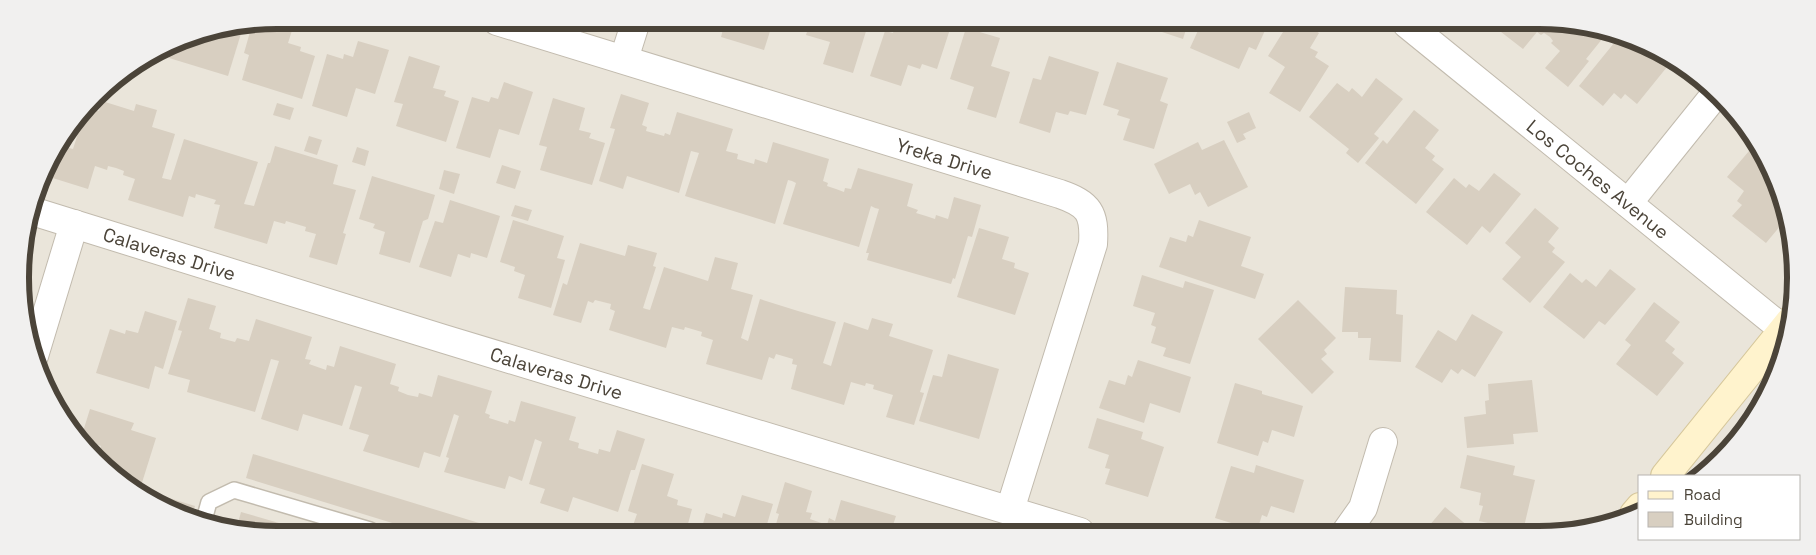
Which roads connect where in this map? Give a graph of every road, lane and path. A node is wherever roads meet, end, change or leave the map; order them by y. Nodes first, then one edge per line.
1 (524, 29) edge
2 (633, 29) edge
3 (1413, 29) edge
4 (624, 59) junction
5 (1711, 99) edge
6 (1628, 203) junction
7 (37, 213) edge
8 (74, 224) junction
9 (1782, 324) edge
10 (1780, 338) edge
11 (38, 344) edge
12 (1383, 442) dead end
13 (1666, 475) edge
14 (1010, 510) junction
15 (205, 515) edge
16 (356, 526) edge
17 (1061, 526) edge
18 (1350, 526) edge

1 - 4 street, Yreka Drive
2 - 4 street
3 - 6 street, Los Coches Avenue
4 - 14 street, Yreka Drive
5 - 6 street
6 - 9 street, Los Coches Avenue
7 - 8 street, Calaveras Drive
8 - 11 street
8 - 14 street, Calaveras Drive
10 - 13 main road
12 - 18 street
14 - 17 street, Calaveras Drive
15 - 16 lane

